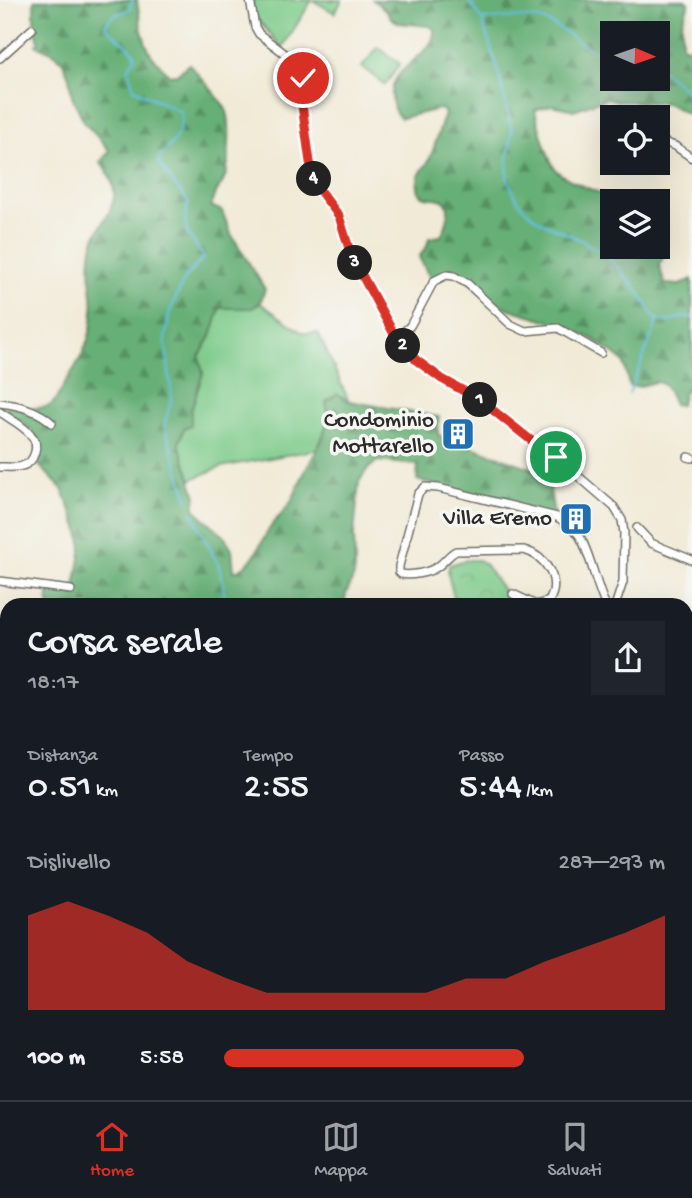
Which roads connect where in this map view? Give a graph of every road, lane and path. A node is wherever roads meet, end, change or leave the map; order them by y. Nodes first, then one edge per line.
1 (250, 0) edge
2 (32, 29) dead end
3 (0, 58) edge
4 (670, 144) edge
5 (692, 158) edge
6 (397, 338) junction
7 (601, 353) dead end
8 (0, 403) edge
9 (0, 412) edge
10 (52, 423) dead end
11 (0, 467) edge
12 (637, 528) dead end
13 (692, 560) edge
14 (0, 581) edge
15 (71, 590) dead end
16 (513, 594) dead end
17 (521, 598) edge
18 (550, 598) edge
19 (602, 598) edge
20 (618, 598) edge

1 - 6 street
2 - 3 street
4 - 5 street
6 - 7 street
6 - 20 street
8 - 10 street
9 - 11 street
12 - 13 street
14 - 15 street
16 - 17 street
18 - 19 street

